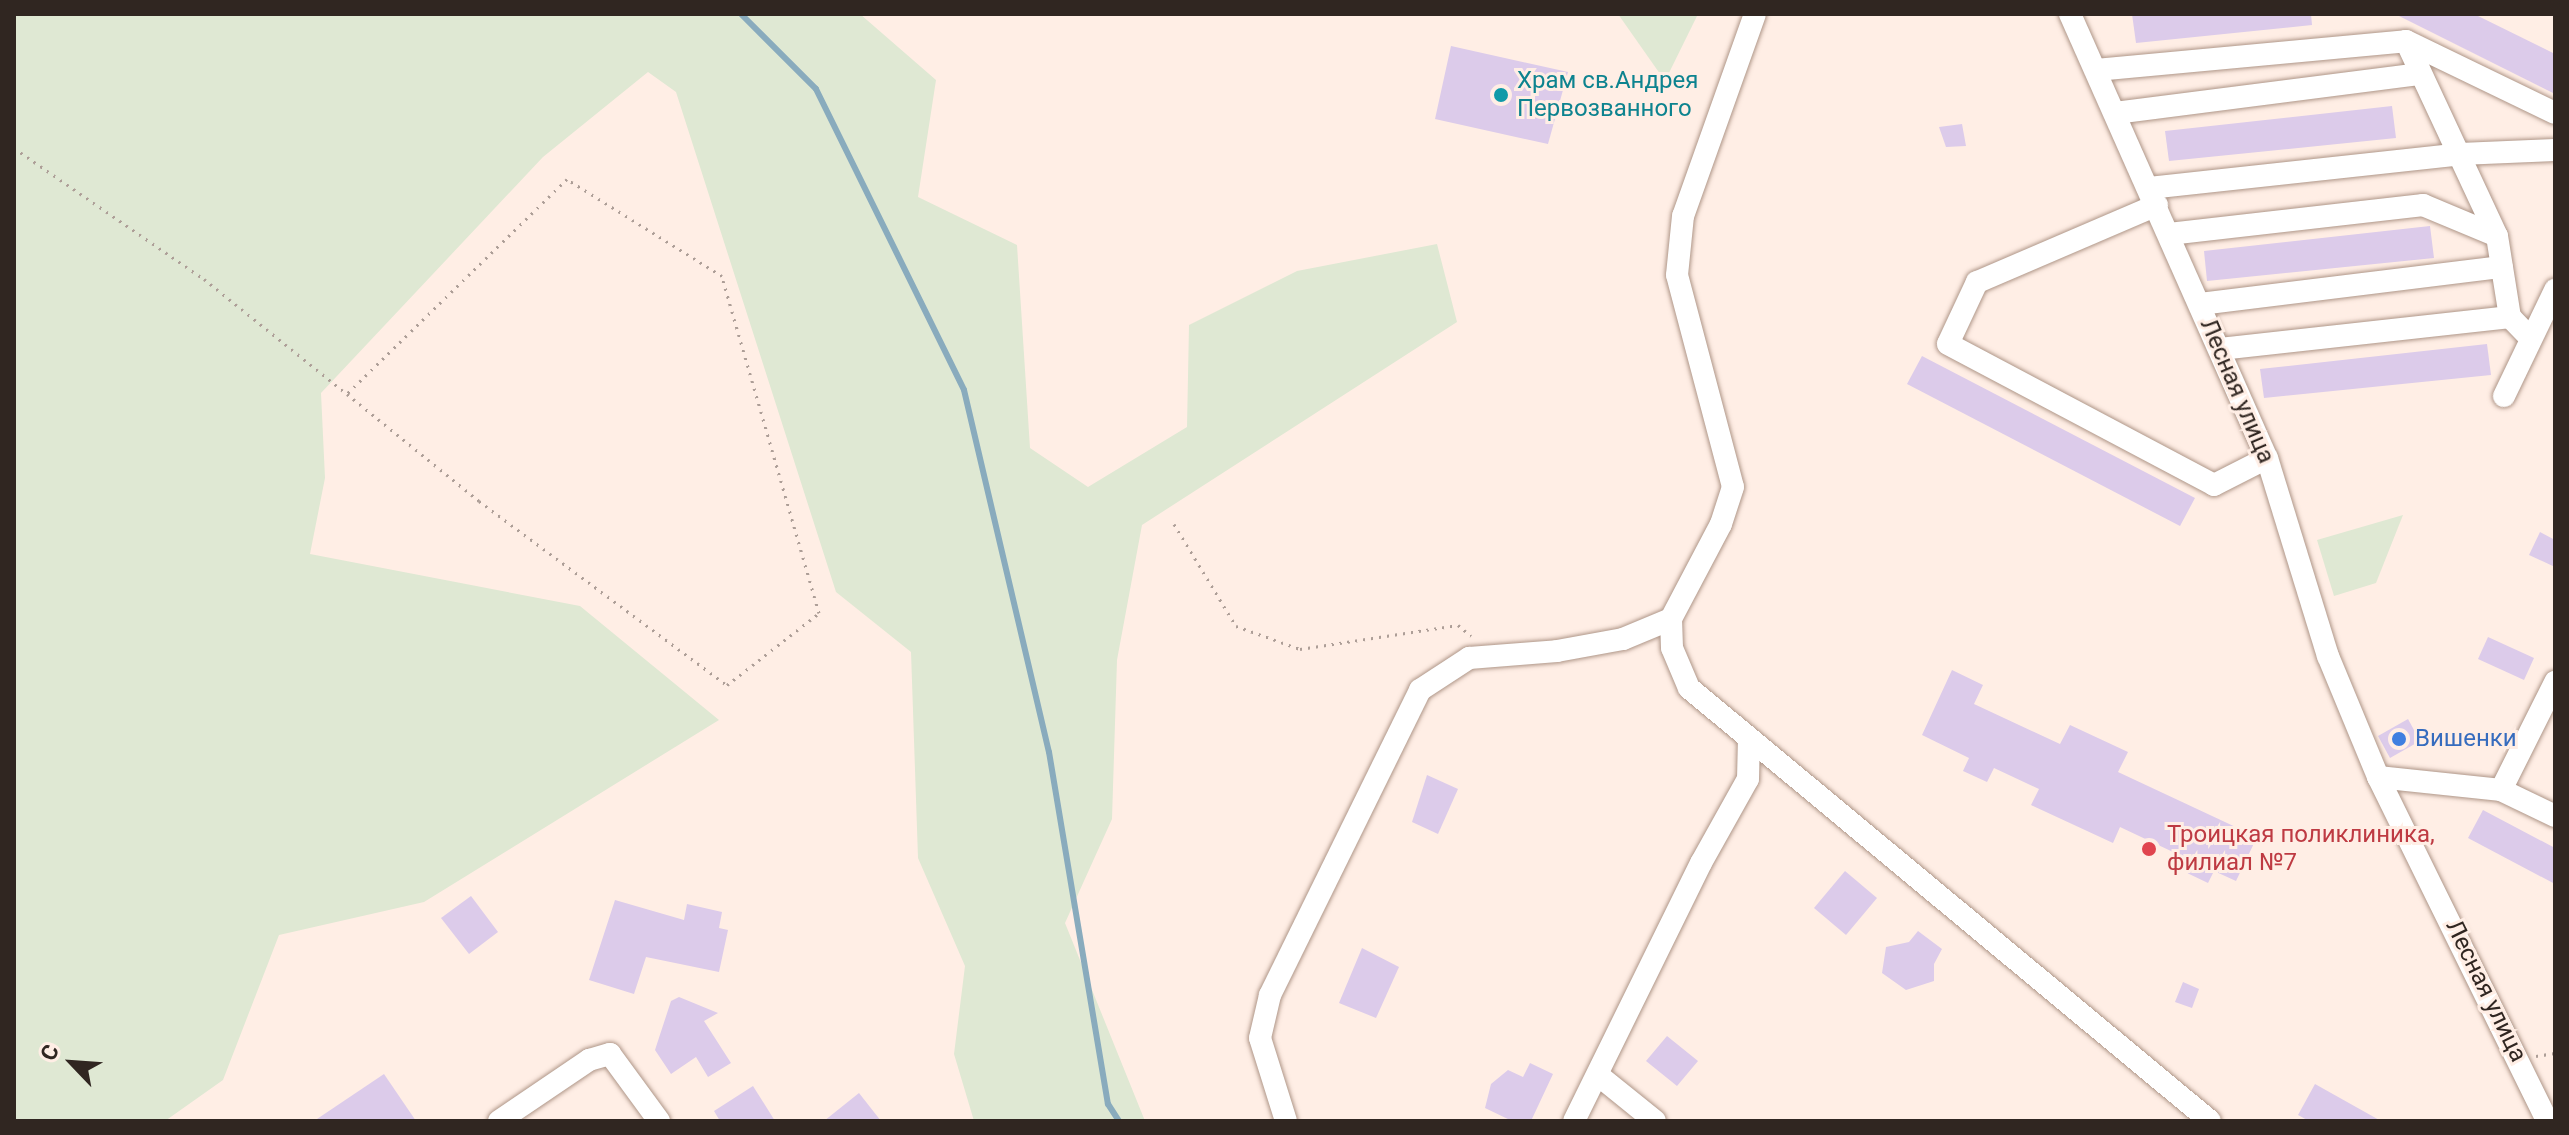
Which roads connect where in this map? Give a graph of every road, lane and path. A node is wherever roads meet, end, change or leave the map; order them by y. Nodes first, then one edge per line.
1 (1755, 14) edge
2 (2070, 14) edge
3 (2406, 41) junction
4 (2096, 70) junction
5 (2421, 74) junction
6 (2115, 113) junction
7 (2555, 113) edge
8 (14, 148) edge
9 (2555, 150) edge
10 (2460, 154) junction
11 (2153, 196) junction
12 (2169, 234) junction
13 (2497, 236) junction
14 (2502, 267) junction
15 (2555, 290) edge
16 (2200, 304) junction
17 (2510, 317) junction
18 (2531, 339) junction
19 (2220, 349) junction
20 (347, 394) junction
21 (2504, 396) dead end
22 (2267, 458) junction
23 (1174, 524) dead end
24 (1671, 619) junction
25 (1495, 656) junction
26 (2555, 682) edge
27 (1749, 739) junction
28 (2378, 777) junction
29 (2501, 790) junction
30 (2555, 816) edge
31 (1598, 1075) junction
32 (1284, 1116) edge
33 (499, 1121) edge
34 (659, 1121) edge
35 (1574, 1121) edge
36 (1655, 1121) edge
37 (2210, 1121) edge
38 (2547, 1121) edge

1 - 24 street
2 - 4 street, Лесная улица
3 - 4 street
3 - 5 street
3 - 7 street
4 - 6 street, Лесная улица
5 - 6 street
5 - 10 street
6 - 11 street, Лесная улица
8 - 20 path
9 - 10 street
10 - 11 street
10 - 13 street
11 - 12 street, Лесная улица
11 - 22 street
12 - 13 street
12 - 16 street, Лесная улица
13 - 14 street
14 - 16 street
14 - 17 street
15 - 18 street
16 - 19 street, Лесная улица
17 - 18 street
17 - 19 street
18 - 21 street
19 - 22 street, Лесная улица
20 - 20 path
22 - 28 street, Лесная улица
23 - 25 path
24 - 25 street
24 - 27 street
25 - 32 street
26 - 29 street
27 - 31 street
27 - 37 street
28 - 29 street
28 - 38 street, Лесная улица
29 - 30 street
31 - 35 street
31 - 36 street
33 - 34 street

